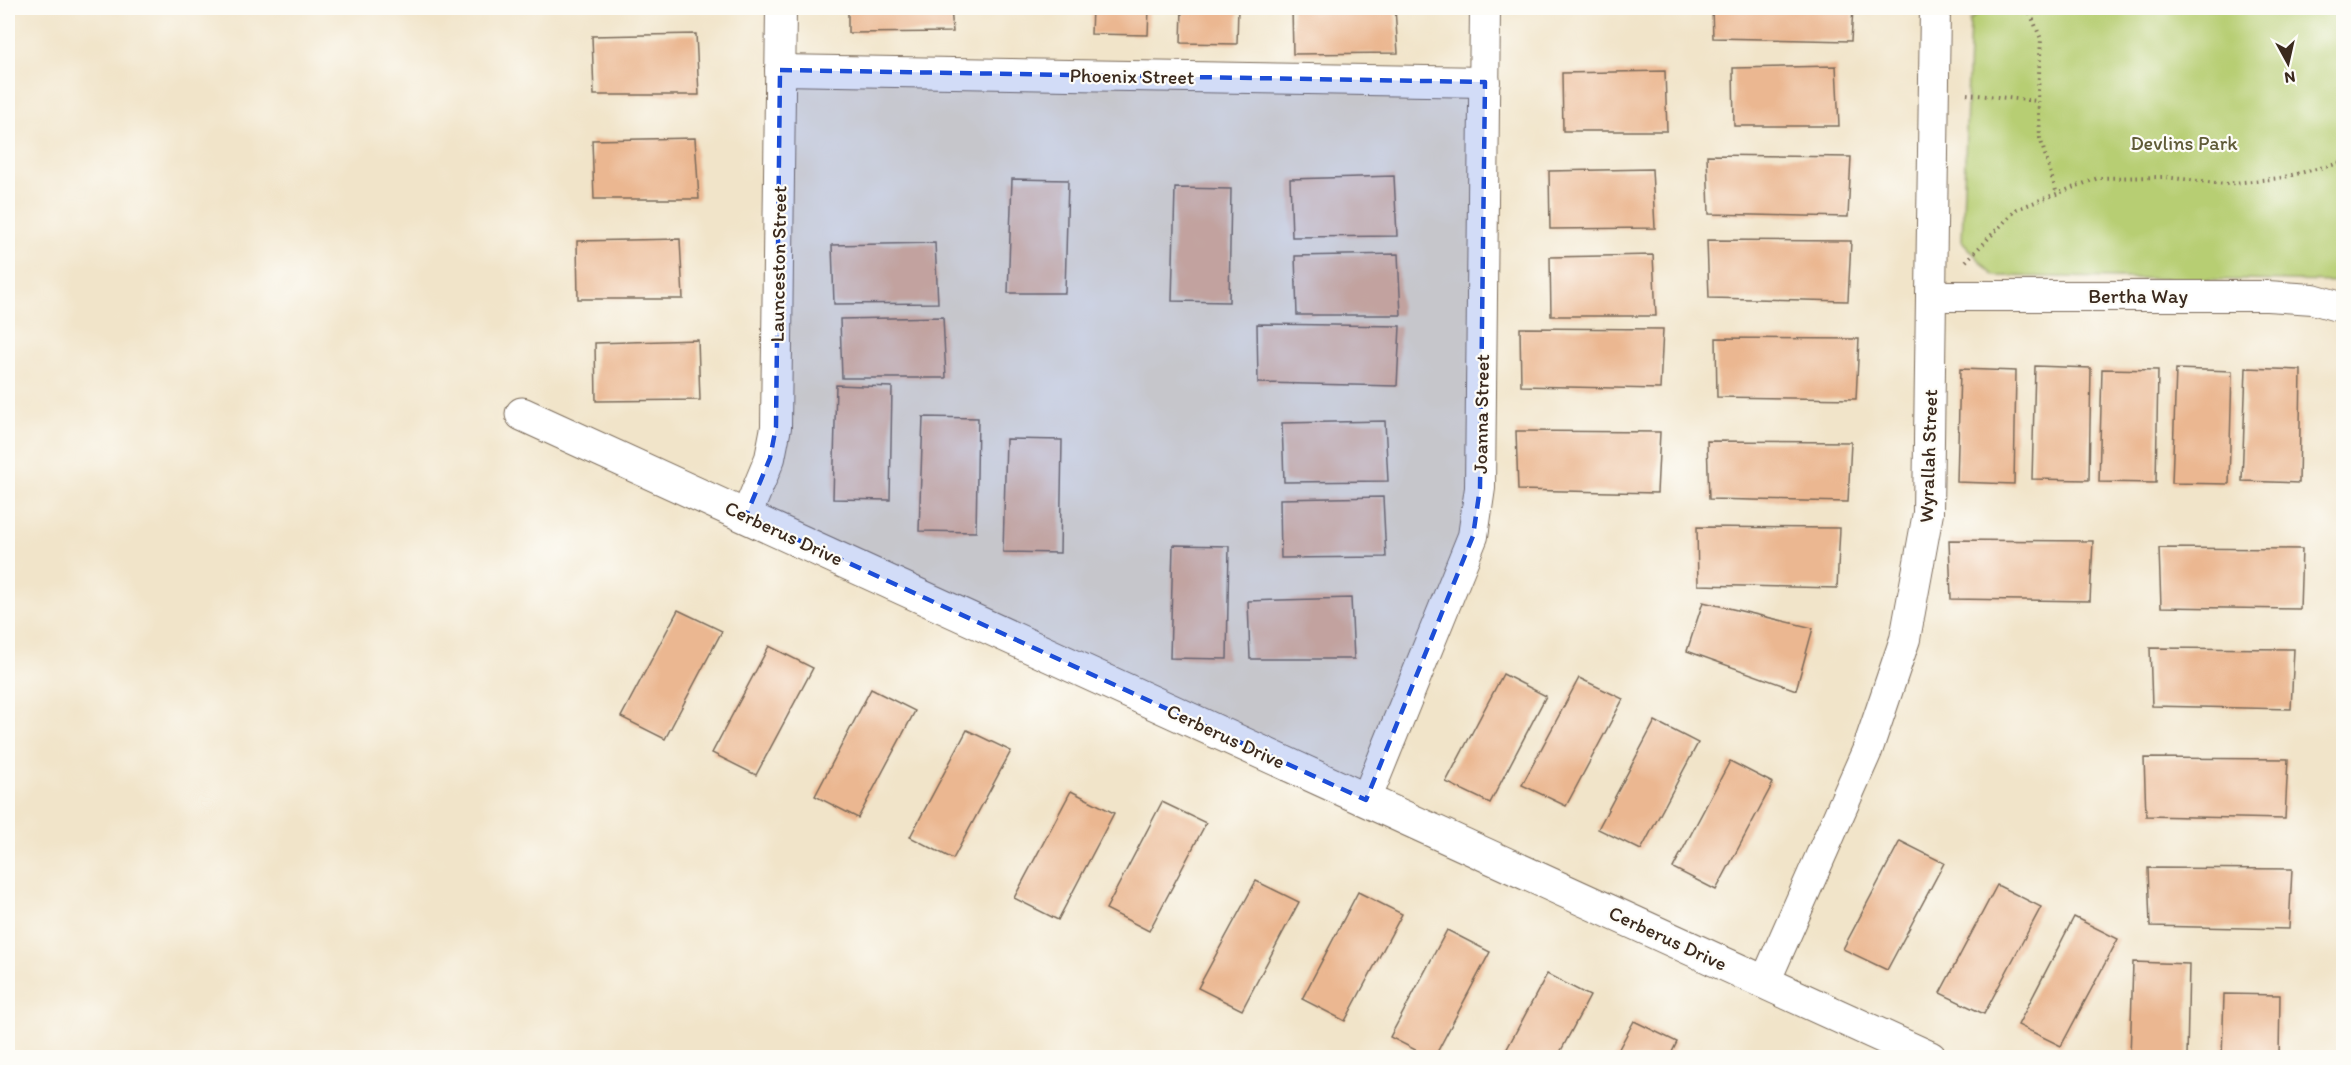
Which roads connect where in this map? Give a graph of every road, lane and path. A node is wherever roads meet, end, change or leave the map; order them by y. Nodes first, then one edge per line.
1 (781, 8) edge
2 (1485, 8) edge
3 (1935, 8) edge
4 (2028, 8) edge
5 (780, 70) junction
6 (1485, 82) junction
7 (1934, 97) junction
8 (2038, 101) junction
9 (2343, 162) edge
10 (2057, 194) junction
11 (1932, 296) junction
12 (2343, 308) edge
13 (522, 414) dead end
14 (746, 516) junction
15 (1366, 800) junction
16 (1765, 982) junction
17 (1930, 1058) edge

1 - 5 street, Launceston Street
2 - 6 street, Joanna Street
3 - 7 street, Wyrallah Street
4 - 8 path
5 - 6 street, Phoenix Street
5 - 14 street, Launceston Street
6 - 15 street, Joanna Street
7 - 8 path
7 - 11 street, Wyrallah Street
8 - 10 path
9 - 10 path
10 - 11 path
11 - 12 street, Bertha Way
11 - 16 street, Wyrallah Street
13 - 14 street, Cerberus Drive
14 - 15 street, Cerberus Drive
15 - 16 street, Cerberus Drive
16 - 17 street, Cerberus Drive

